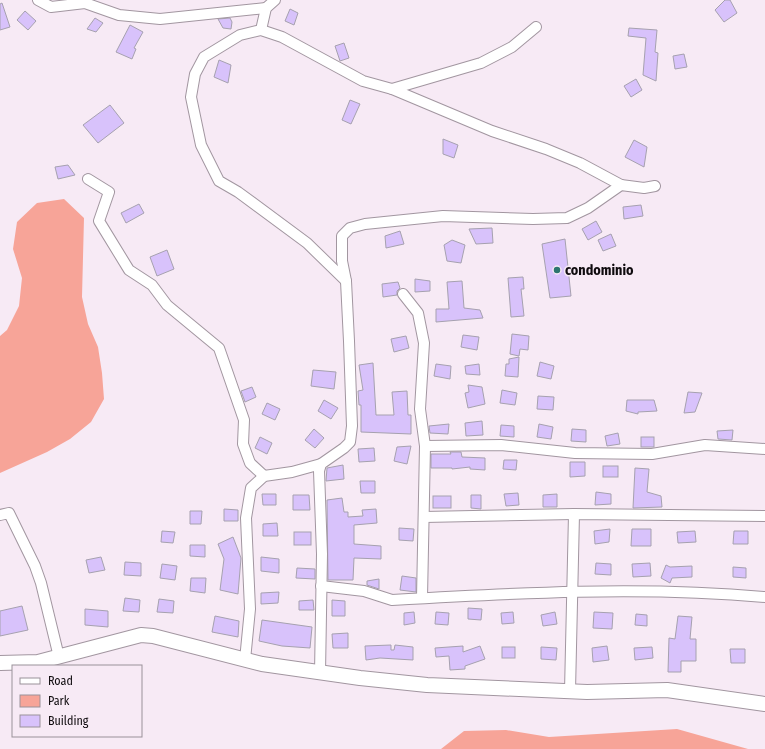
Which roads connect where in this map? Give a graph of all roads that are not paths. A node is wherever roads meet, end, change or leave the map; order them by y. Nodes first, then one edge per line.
1 (38, 0) edge
2 (275, 0) edge
3 (266, 8) junction
4 (536, 27) dead end
5 (261, 30) junction
6 (392, 89) junction
7 (88, 179) dead end
8 (621, 185) junction
9 (655, 186) dead end
10 (346, 281) junction
11 (403, 294) dead end
12 (424, 446) junction
13 (765, 449) edge
14 (321, 464) junction
15 (264, 476) junction
16 (574, 514) junction
17 (0, 515) edge
18 (765, 516) edge
19 (424, 517) junction
20 (321, 586) junction
21 (573, 591) junction
22 (765, 597) edge
23 (422, 598) junction
24 (59, 657) junction
25 (244, 660) junction
26 (0, 663) edge
27 (320, 673) junction
28 (570, 691) junction
29 (765, 704) edge

1 - 3 street
2 - 3 street
3 - 5 street
4 - 6 street
5 - 6 street
5 - 10 street
6 - 8 street
7 - 15 street
8 - 9 street
8 - 10 street
10 - 14 street
11 - 12 street
12 - 13 street
12 - 19 street
14 - 15 street
14 - 20 street
15 - 25 street
16 - 18 street
16 - 19 street
16 - 21 street
17 - 24 street
19 - 23 street
20 - 23 street
20 - 27 street
21 - 22 street
21 - 23 street
21 - 28 street
24 - 25 main road
24 - 26 main road
25 - 27 main road
27 - 28 main road
28 - 29 main road

